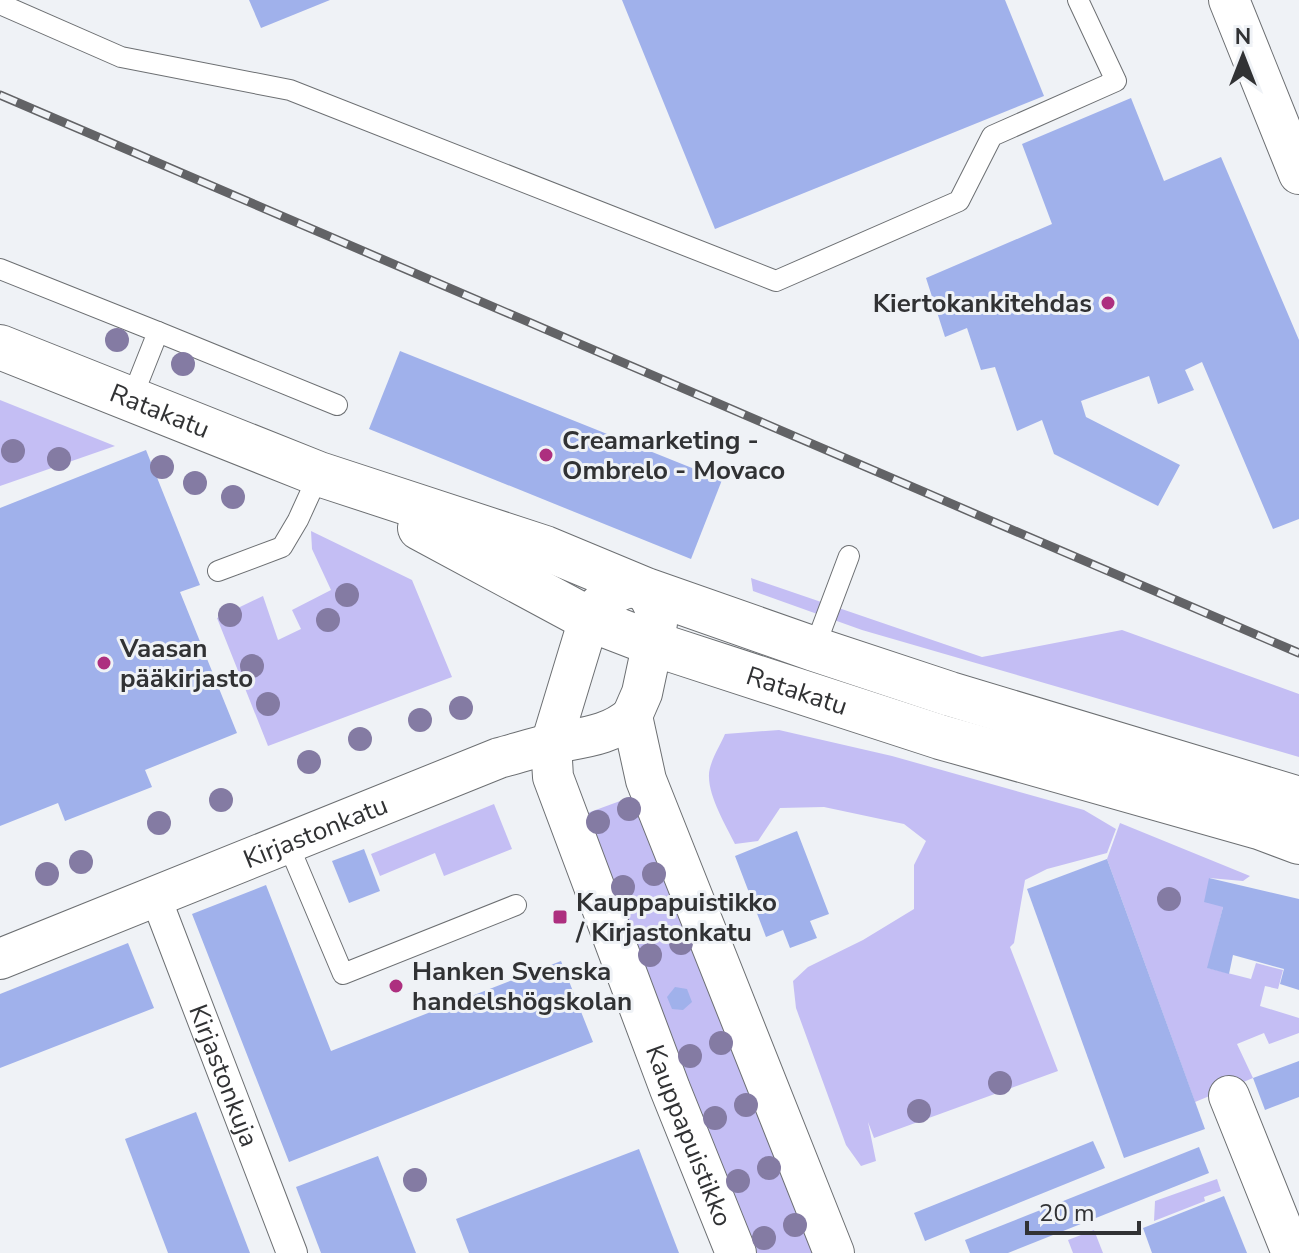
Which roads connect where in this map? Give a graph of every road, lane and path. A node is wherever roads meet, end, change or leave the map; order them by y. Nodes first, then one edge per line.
1 (1078, 0) edge
2 (1229, 0) edge
3 (0, 4) edge
4 (1299, 174) edge
5 (0, 269) edge
6 (158, 332) junction
7 (0, 347) edge
8 (131, 400) junction
9 (337, 405) dead end
10 (319, 474) junction
11 (849, 556) dead end
12 (218, 571) dead end
13 (641, 588) junction
14 (589, 619) junction
15 (654, 644) junction
16 (814, 649) junction
17 (632, 716) junction
18 (551, 744) junction
19 (1299, 799) edge
20 (1299, 842) edge
21 (288, 844) junction
22 (156, 898) junction
23 (516, 905) dead end
24 (0, 959) edge
25 (1229, 1096) dead end
26 (292, 1253) edge
27 (736, 1253) edge
28 (834, 1253) edge
29 (1292, 1253) edge

1 - 3 lane
2 - 4 street
5 - 6 lane
6 - 8 lane
6 - 9 lane
7 - 8 main road, Ratakatu
8 - 10 main road, Ratakatu
10 - 12 lane
10 - 13 main road, Ratakatu
10 - 14 main road, Ratakatu
11 - 16 lane
13 - 14 street, Kauppapuistikko
13 - 15 street
13 - 16 main road, Ratakatu
14 - 15 main road, Ratakatu
14 - 18 street, Kauppapuistikko
15 - 17 street
15 - 20 main road, Ratakatu
16 - 19 main road, Ratakatu
17 - 18 street, Kirjastonkatu
17 - 28 street
18 - 21 street, Kirjastonkatu
18 - 27 street, Kauppapuistikko
21 - 22 street, Kirjastonkatu
21 - 23 lane
22 - 24 street, Kirjastonkatu
22 - 26 street, Kirjastonkuja
25 - 29 street

